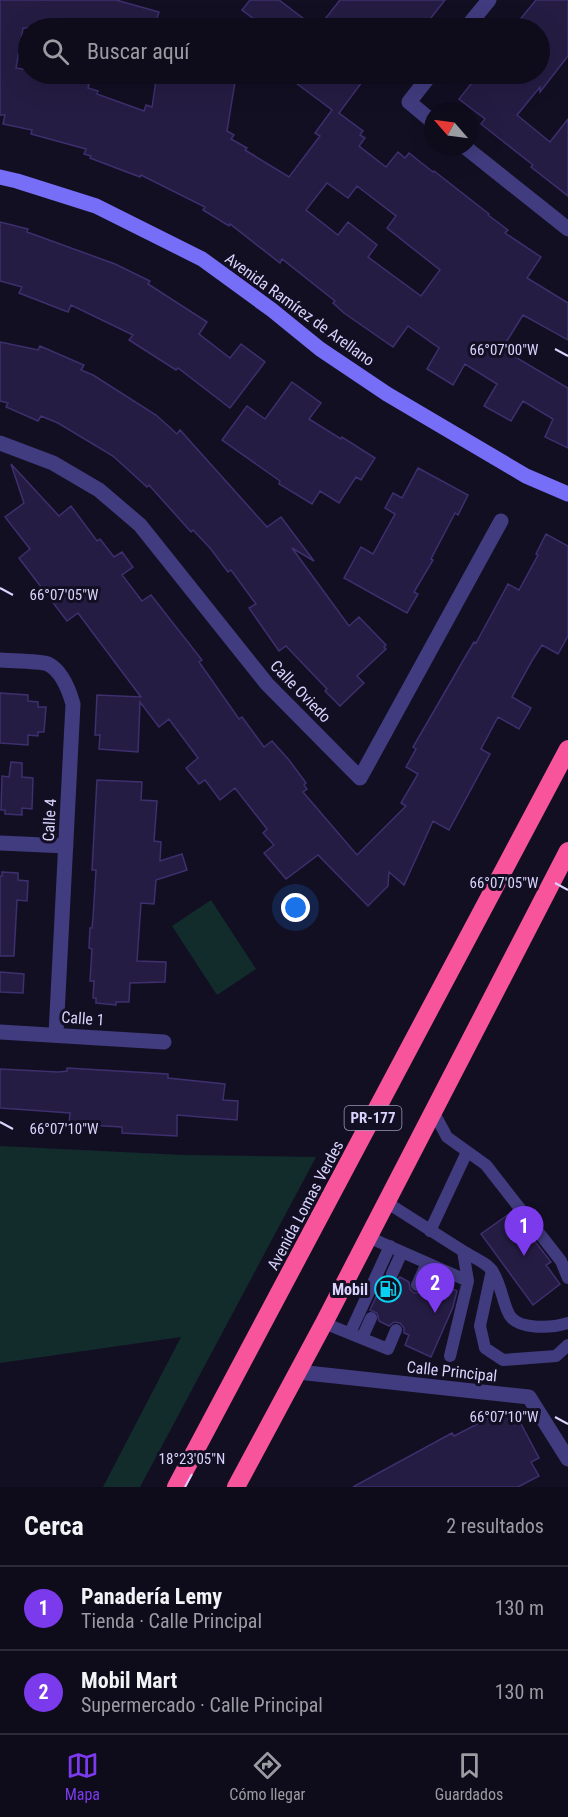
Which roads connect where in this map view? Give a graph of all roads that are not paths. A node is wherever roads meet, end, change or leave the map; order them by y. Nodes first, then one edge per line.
1 (489, 0) edge
2 (474, 18) edge
3 (423, 84) edge
4 (424, 114) edge
5 (476, 156) edge
6 (0, 177) edge
7 (568, 229) edge
8 (0, 443) edge
9 (568, 494) edge
10 (501, 521) dead end
11 (0, 660) edge
12 (568, 749) edge
13 (0, 843) edge
14 (66, 846) junction
15 (568, 851) edge
16 (0, 1032) edge
17 (56, 1034) junction
18 (164, 1042) dead end
19 (433, 1111) junction
20 (467, 1152) junction
21 (386, 1202) junction
22 (430, 1231) junction
23 (368, 1237) junction
24 (396, 1249) junction
25 (463, 1251) junction
26 (427, 1263) junction
27 (492, 1270) junction
28 (392, 1274) dead end
29 (568, 1278) edge
30 (468, 1281) junction
31 (417, 1285) dead end
32 (372, 1318) dead end
33 (324, 1323) junction
34 (568, 1323) edge
35 (396, 1329) dead end
36 (350, 1333) junction
37 (362, 1338) junction
38 (568, 1345) edge
39 (450, 1356) dead end
40 (298, 1371) junction
41 (568, 1459) edge
42 (176, 1487) edge
43 (236, 1487) edge

1 - 2 street
3 - 4 street
5 - 7 street
6 - 9 street, Avenida Ramírez de Arellano
8 - 10 street, Calle Oviedo
11 - 14 street, Calle 4
12 - 42 highway, Avenida Lomas Verdes / PR-177
13 - 14 street
14 - 17 street, Calle 4
15 - 19 highway, PR-177
16 - 17 street, Calle 1
17 - 18 street, Calle 1
19 - 20 lane
19 - 21 highway, PR-177
20 - 22 lane
20 - 29 lane
21 - 22 lane
21 - 23 highway, PR-177
22 - 25 lane
23 - 24 lane
23 - 33 highway, PR-177
24 - 26 lane
24 - 28 lane
24 - 36 lane
25 - 27 lane
25 - 30 lane
26 - 30 lane
26 - 31 lane
27 - 34 lane
27 - 38 lane
30 - 39 lane
32 - 37 lane
33 - 36 lane
33 - 40 highway, PR-177
35 - 37 lane
36 - 37 lane
40 - 41 street, Calle Principal
40 - 43 highway, PR-177

